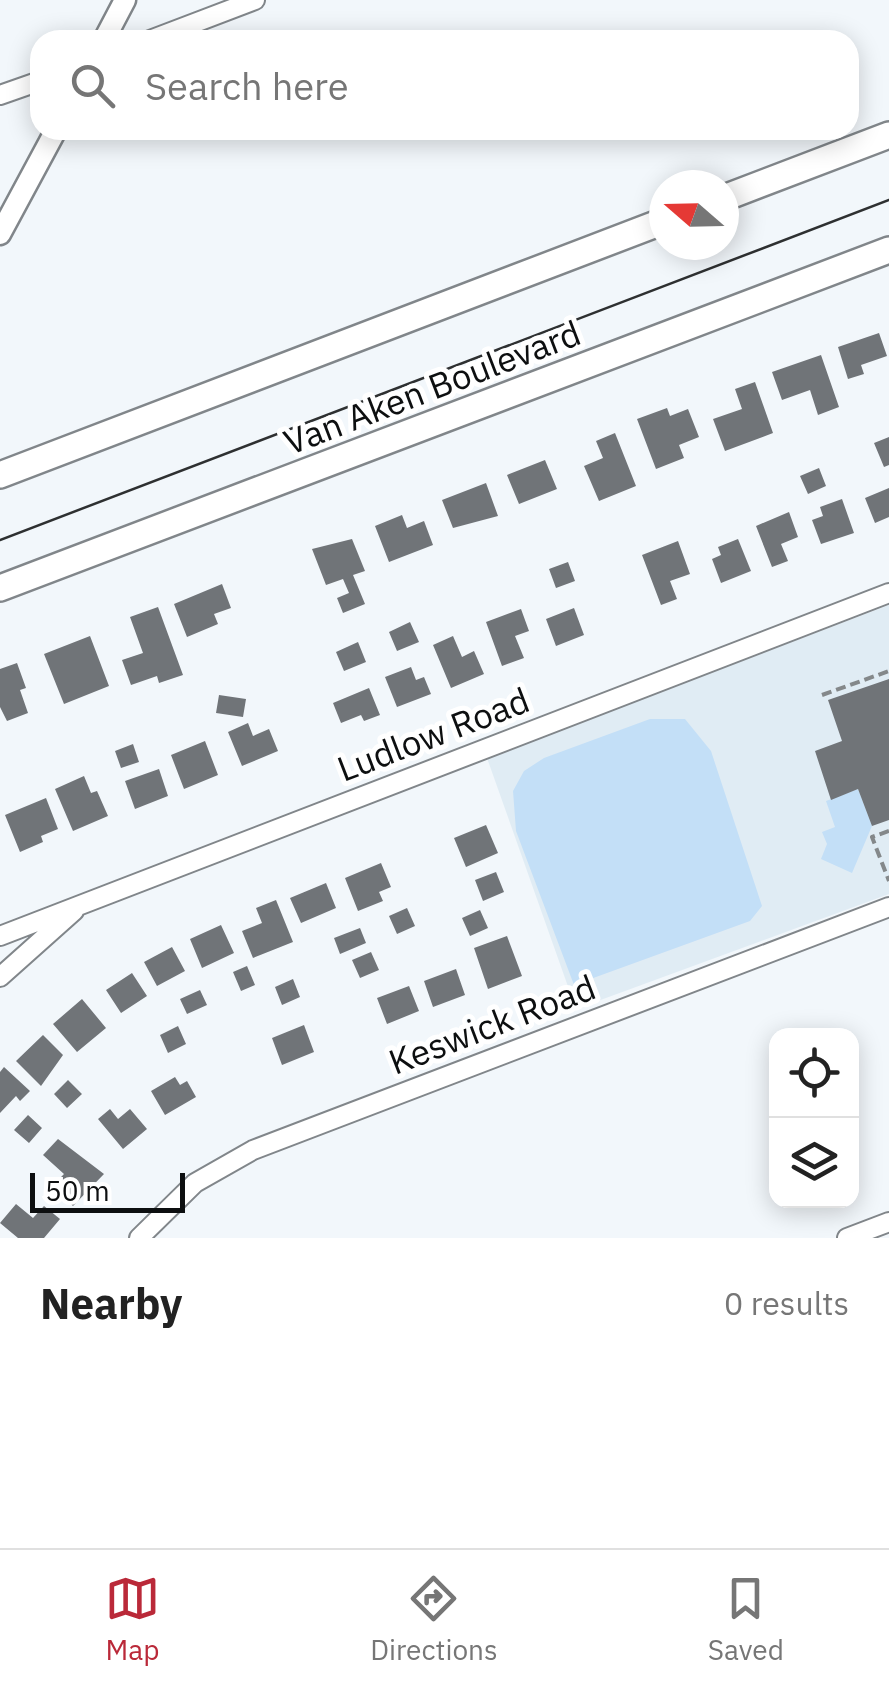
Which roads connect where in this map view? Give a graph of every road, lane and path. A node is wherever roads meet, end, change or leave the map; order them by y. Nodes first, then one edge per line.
1 (126, 0) edge
2 (255, 0) edge
3 (110, 30) edge
4 (176, 30) edge
5 (30, 84) edge
6 (0, 95) edge
7 (889, 136) edge
8 (51, 140) edge
9 (739, 192) edge
10 (649, 227) edge
11 (0, 234) edge
12 (889, 250) edge
13 (0, 474) edge
14 (0, 588) edge
15 (889, 592) edge
16 (889, 671) edge
17 (822, 695) dead end
18 (889, 830) edge
19 (889, 881) edge
20 (84, 901) junction
21 (889, 907) edge
22 (0, 936) edge
23 (0, 977) edge
24 (889, 1222) edge
25 (140, 1238) edge
26 (846, 1238) edge

1 - 3 street
2 - 4 street
5 - 6 street
7 - 9 main road
8 - 11 street
10 - 13 main road, Van Aken Boulevard
12 - 14 main road, Van Aken Boulevard
15 - 20 street, Ludlow Road
16 - 17 path
18 - 19 path
20 - 22 street, Ludlow Road
20 - 23 street
21 - 25 street, Keswick Road
24 - 26 street

